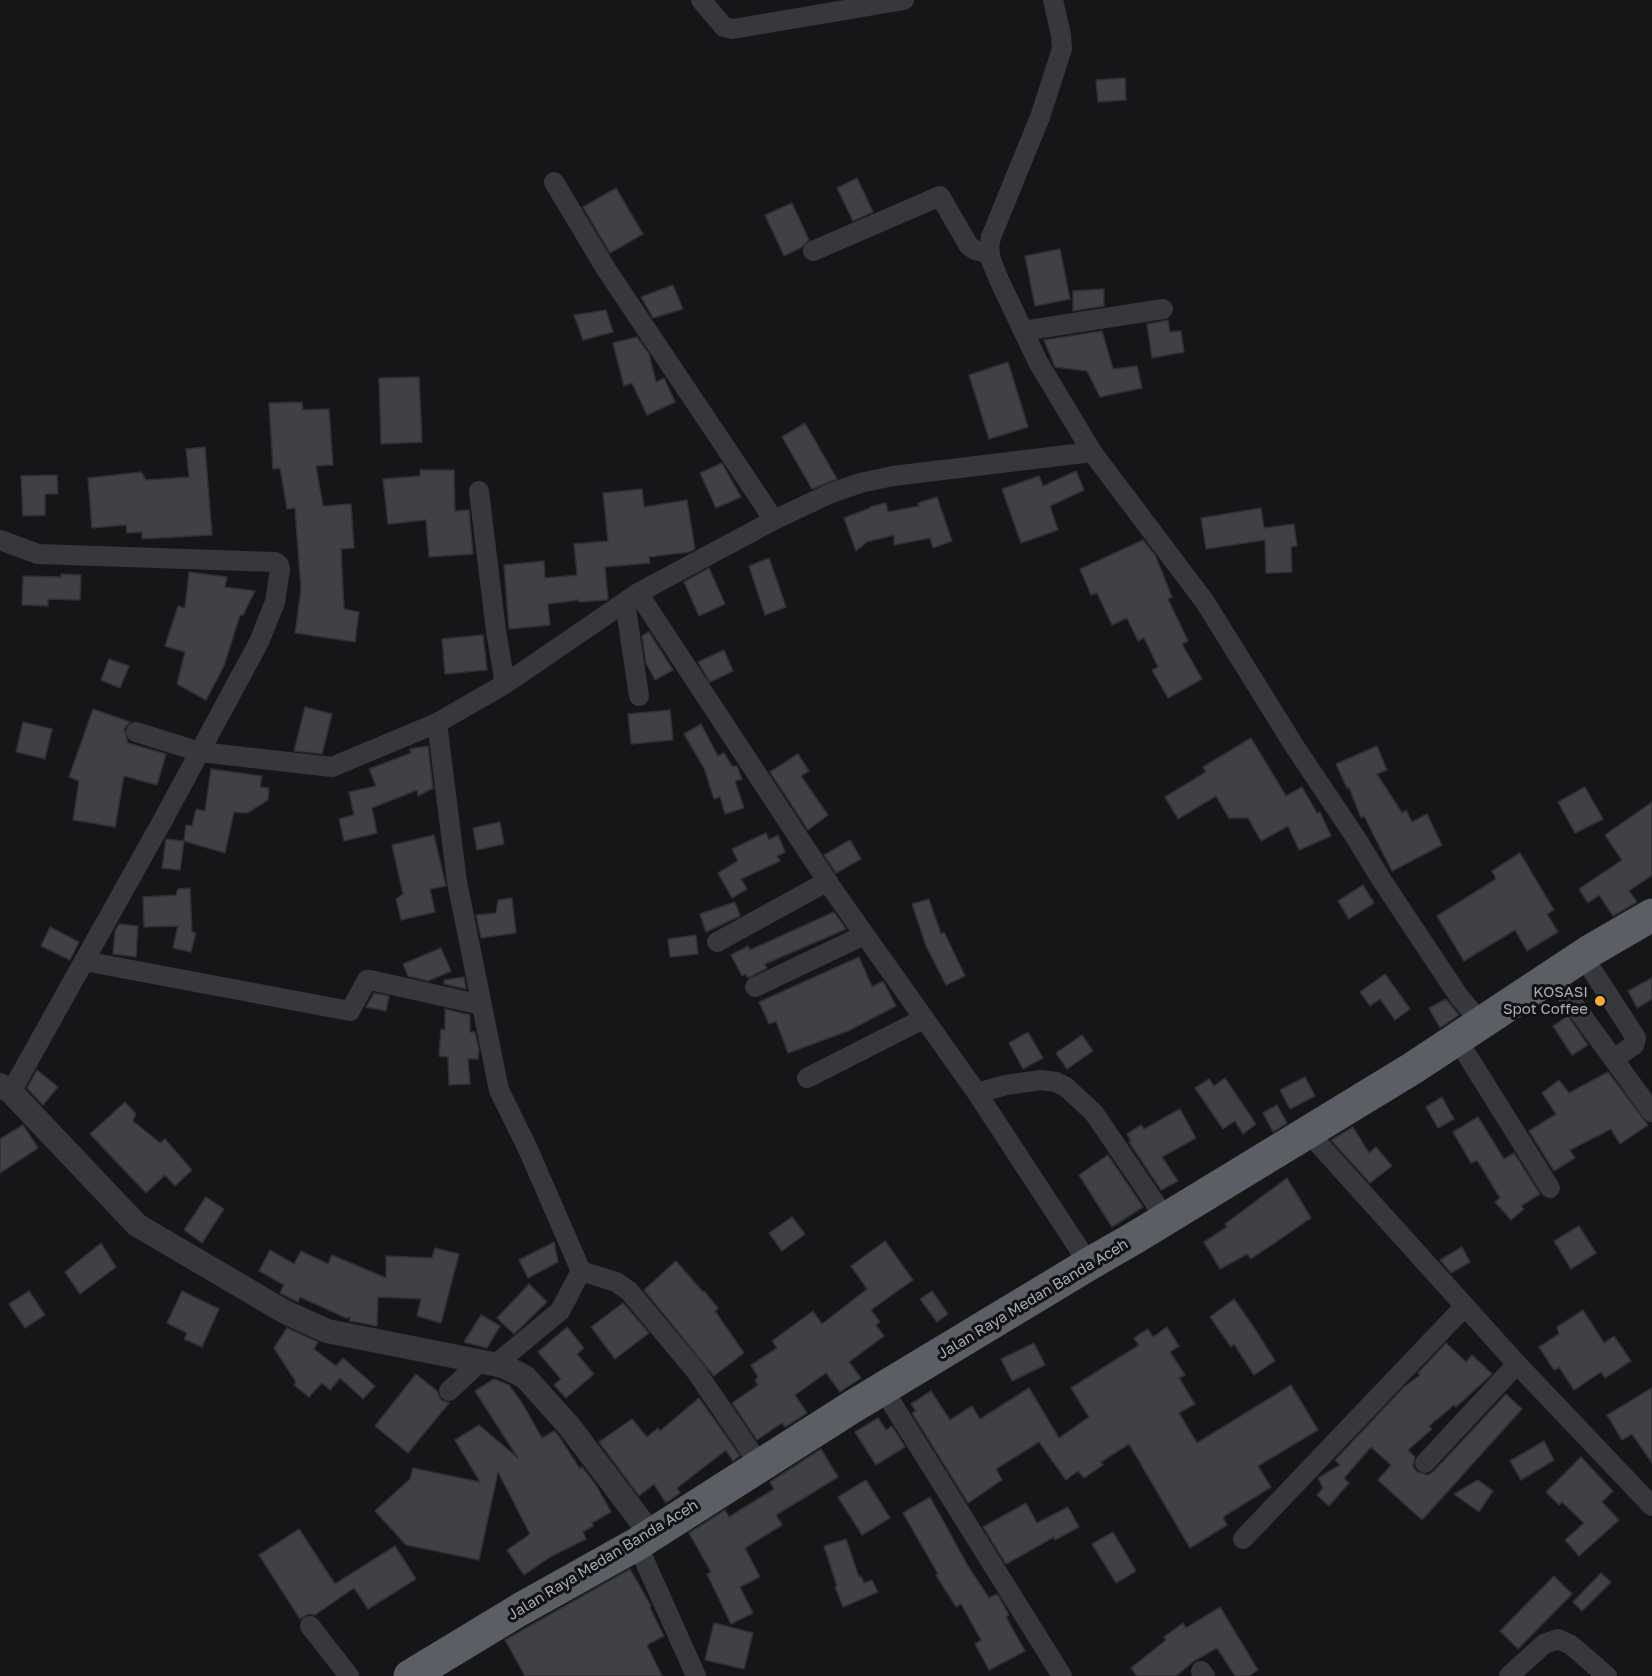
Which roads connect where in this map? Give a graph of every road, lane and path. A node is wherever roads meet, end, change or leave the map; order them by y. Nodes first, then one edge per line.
1 (702, 0) edge
2 (904, 0) edge
3 (1053, 0) edge
4 (554, 182) dead end
5 (813, 251) dead end
6 (989, 254) junction
7 (1163, 309) dead end
8 (1023, 332) junction
9 (1092, 452) junction
10 (479, 491) dead end
11 (774, 520) junction
12 (0, 540) edge
13 (632, 597) junction
14 (505, 684) junction
15 (639, 696) dead end
16 (437, 723) junction
17 (136, 732) dead end
18 (200, 752) junction
19 (828, 881) junction
20 (1652, 915) edge
21 (864, 935) junction
22 (717, 942) dead end
23 (1582, 956) junction
24 (84, 961) junction
25 (1553, 976) junction
26 (755, 987) dead end
27 (482, 1005) junction
28 (923, 1018) junction
29 (1469, 1031) junction
30 (1614, 1059) junction
31 (807, 1078) dead end
32 (5, 1089) edge
33 (978, 1093) junction
34 (1652, 1112) edge
35 (1307, 1131) junction
36 (1550, 1188) dead end
37 (1166, 1219) junction
38 (1089, 1264) junction
39 (581, 1271) junction
40 (1466, 1306) junction
41 (489, 1363) junction
42 (1517, 1364) junction
43 (883, 1389) junction
44 (449, 1390) dead end
45 (1425, 1463) dead end
46 (760, 1465) junction
47 (1652, 1506) edge
48 (643, 1539) junction
49 (1244, 1539) dead end
50 (310, 1626) dead end
51 (349, 1676) edge
52 (410, 1676) edge
53 (696, 1676) edge
54 (1062, 1676) edge
55 (1509, 1676) edge
56 (1607, 1676) edge

1 - 2 street
3 - 6 street
4 - 11 street
5 - 6 street
6 - 8 street
7 - 8 street
8 - 9 street
9 - 11 street
9 - 29 street
10 - 14 street
11 - 13 street
12 - 18 street
13 - 14 street
13 - 15 street
13 - 19 street
14 - 16 street
16 - 18 street
16 - 27 street
17 - 18 street
18 - 24 street
19 - 21 street
19 - 22 street
20 - 23 highway, Jalan Raya Medan Banda Aceh
21 - 26 street
21 - 28 street
23 - 25 highway, Jalan Raya Medan Banda Aceh
23 - 30 street
24 - 27 street
24 - 32 street
25 - 29 highway, Jalan Raya Medan Banda Aceh
25 - 30 street
27 - 39 street
28 - 31 street
28 - 33 street
29 - 35 highway, Jalan Raya Medan Banda Aceh
29 - 36 street
30 - 34 street
32 - 41 street
33 - 37 street
33 - 38 street
35 - 37 highway, Jalan Raya Medan Banda Aceh
35 - 40 street
37 - 38 highway, Jalan Raya Medan Banda Aceh
38 - 43 highway, Jalan Raya Medan Banda Aceh
39 - 41 street
39 - 46 street
40 - 42 street
40 - 49 street
41 - 44 street
41 - 48 street
42 - 45 street
42 - 47 street
43 - 46 highway, Jalan Raya Medan Banda Aceh
43 - 54 street
46 - 48 highway, Jalan Raya Medan Banda Aceh
48 - 52 highway, Jalan Raya Medan Banda Aceh
48 - 53 street
50 - 51 street
55 - 56 street

